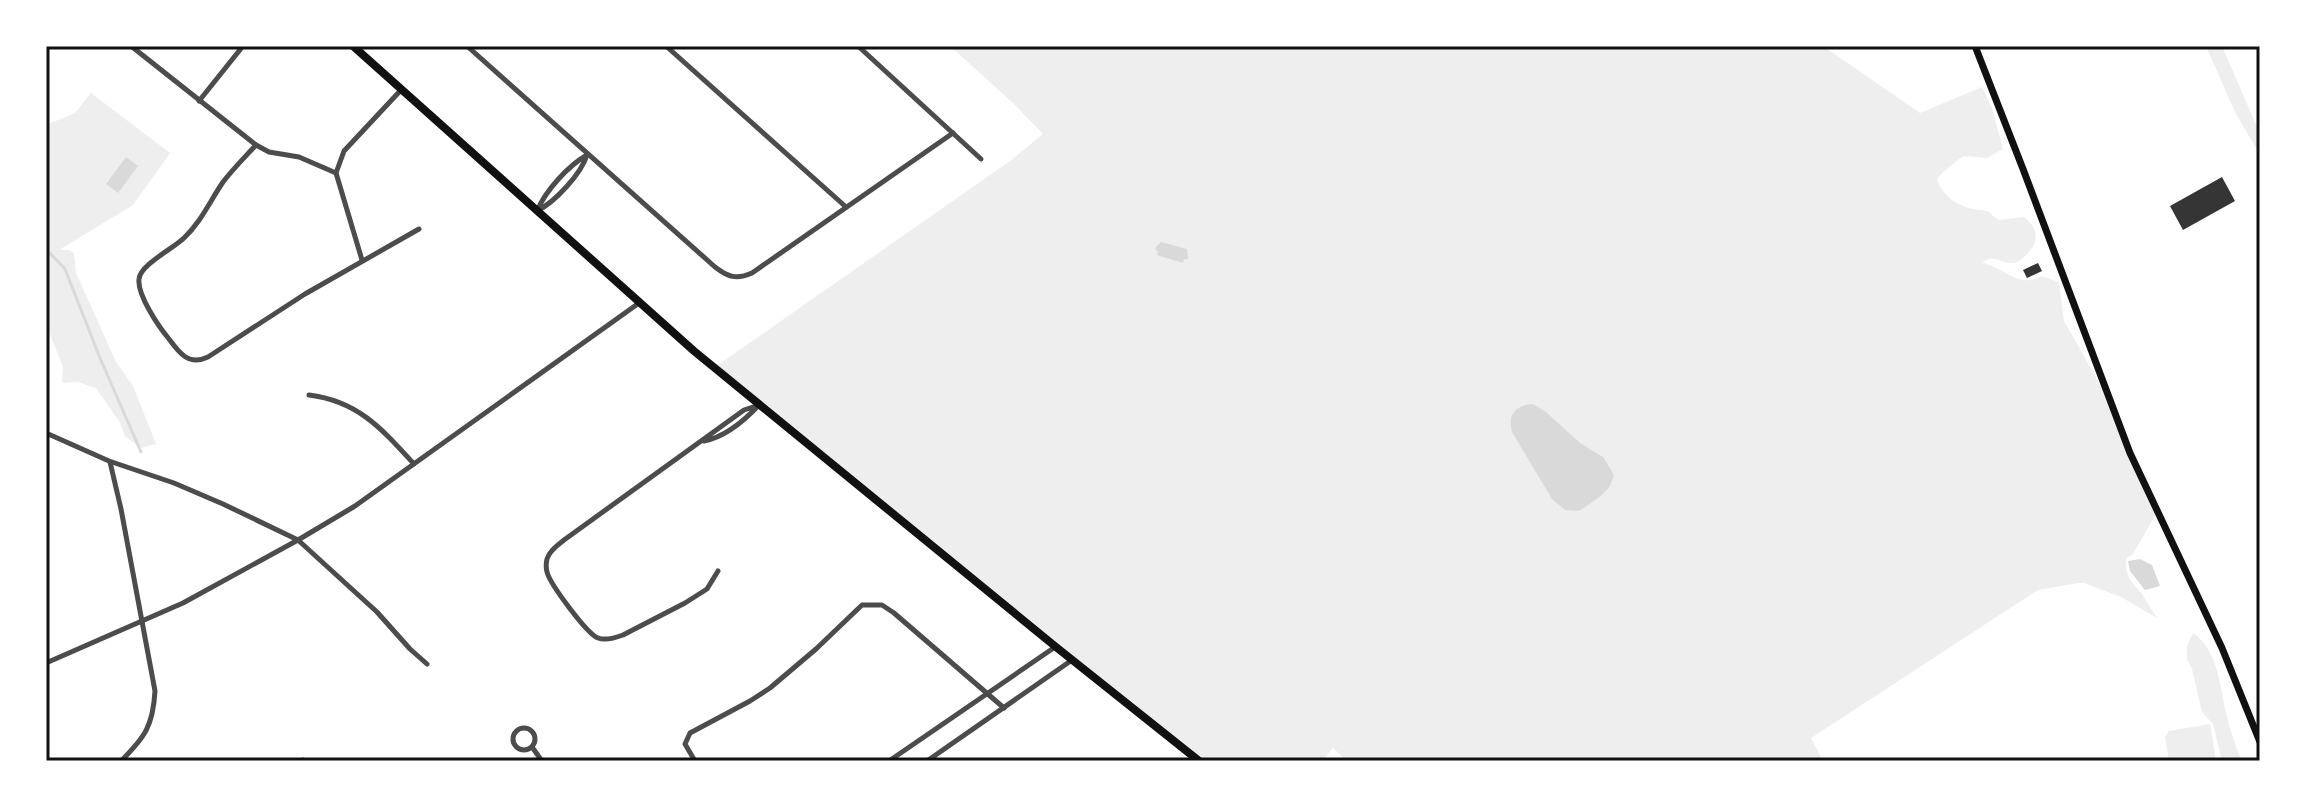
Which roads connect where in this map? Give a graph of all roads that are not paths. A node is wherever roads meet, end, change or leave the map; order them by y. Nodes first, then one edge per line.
1 (131, 46) edge
2 (243, 46) edge
3 (353, 46) edge
4 (467, 46) edge
5 (666, 46) edge
6 (858, 46) edge
7 (1975, 46) edge
8 (402, 89) junction
9 (199, 101) junction
10 (953, 133) junction
11 (256, 145) junction
12 (587, 155) junction
13 (981, 159) dead end
14 (336, 173) junction
15 (846, 207) junction
16 (537, 211) junction
17 (419, 229) dead end
18 (362, 260) junction
19 (639, 303) junction
20 (309, 395) dead end
21 (759, 405) junction
22 (46, 433) edge
23 (109, 461) junction
24 (414, 464) junction
25 (298, 540) junction
26 (718, 571) dead end
27 (142, 622) junction
28 (1056, 647) junction
29 (1072, 660) junction
30 (46, 663) edge
31 (427, 664) dead end
32 (988, 693) junction
33 (1004, 708) junction
34 (2260, 742) edge
35 (532, 747) junction
36 (121, 761) edge
37 (542, 761) edge
38 (695, 761) edge
39 (889, 761) edge
40 (927, 761) edge
41 (1199, 761) edge

1 - 9 street
2 - 9 street
3 - 8 main road
4 - 12 street
5 - 15 street
6 - 10 street
7 - 34 main road
8 - 14 street
8 - 16 main road
9 - 11 street
10 - 13 street
10 - 15 street
11 - 14 street
11 - 18 street
12 - 15 street
12 - 16 street
14 - 18 street
16 - 19 main road
17 - 18 street
19 - 21 main road
19 - 24 street
20 - 24 street
21 - 26 street
21 - 28 main road
22 - 23 street
23 - 25 street
23 - 27 street
24 - 25 street
25 - 27 street
25 - 31 street
27 - 30 street
27 - 36 street
28 - 29 main road
28 - 32 street
29 - 33 street
29 - 41 main road
32 - 33 street
32 - 38 street
32 - 39 street
33 - 40 street
35 - 35 street
35 - 37 street

